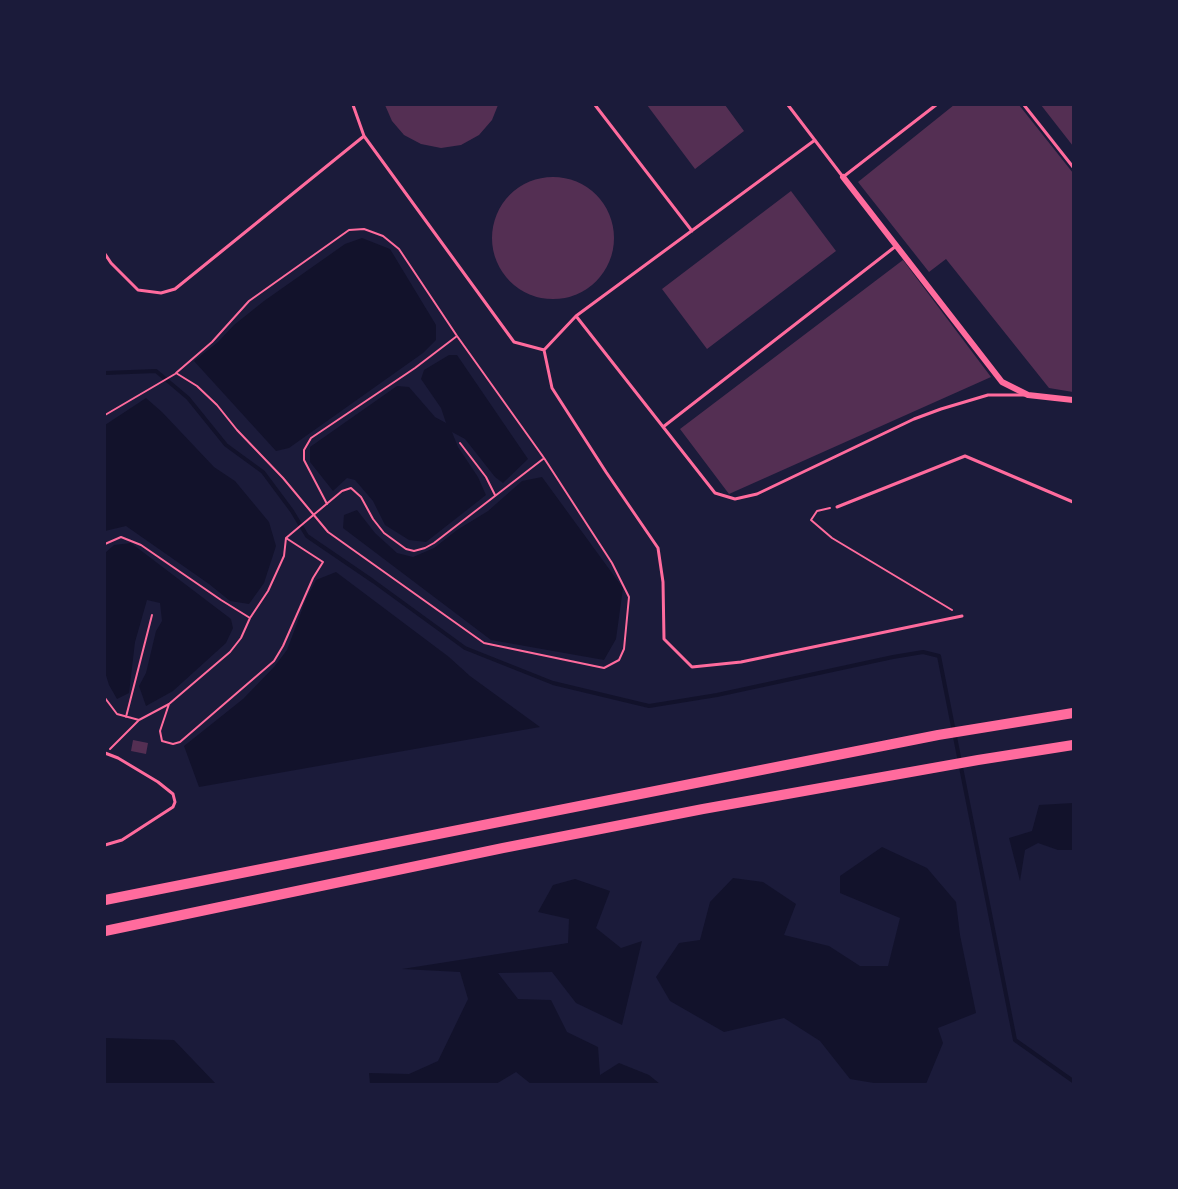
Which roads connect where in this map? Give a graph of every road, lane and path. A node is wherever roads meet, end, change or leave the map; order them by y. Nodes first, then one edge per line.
1 (353, 105) edge
2 (595, 105) edge
3 (788, 105) edge
4 (936, 105) edge
5 (1024, 105) edge
6 (364, 136) junction
7 (815, 140) junction
8 (1073, 167) edge
9 (843, 177) junction
10 (692, 231) junction
11 (897, 246) junction
12 (105, 254) edge
13 (576, 316) junction
14 (457, 336) junction
15 (544, 350) junction
16 (176, 373) junction
17 (1028, 395) junction
18 (1073, 400) edge
19 (105, 415) edge
20 (663, 427) junction
21 (460, 443) dead end
22 (544, 458) junction
23 (495, 495) junction
24 (1073, 502) edge
25 (327, 504) junction
26 (837, 507) joint
27 (314, 516) junction
28 (286, 538) junction
29 (105, 544) edge
30 (152, 615) dead end
31 (962, 616) joint
32 (250, 618) junction
33 (105, 698) edge
34 (169, 704) junction
35 (1073, 713) edge
36 (126, 717) junction
37 (139, 720) junction
38 (1073, 745) edge
39 (105, 753) edge
40 (105, 845) edge
41 (105, 900) edge
42 (105, 932) edge

1 - 6 lane
2 - 10 lane
3 - 7 lane
4 - 9 lane
5 - 8 lane
6 - 12 lane
6 - 15 lane
7 - 9 lane
7 - 10 lane
9 - 11 street
10 - 13 lane
11 - 17 street
11 - 20 lane
13 - 15 lane
13 - 20 lane
14 - 16 path
14 - 22 path
14 - 25 path
15 - 31 lane
16 - 19 path
16 - 27 path
17 - 18 street
17 - 20 lane
21 - 23 path
22 - 23 path
22 - 27 path
23 - 25 path
24 - 26 lane
25 - 27 path
26 - 31 path
27 - 28 path
28 - 32 path
28 - 34 path
29 - 32 path
30 - 36 path
32 - 34 path
33 - 36 path
34 - 37 path
35 - 41 highway
36 - 37 path
37 - 39 path
38 - 42 highway
39 - 40 lane

